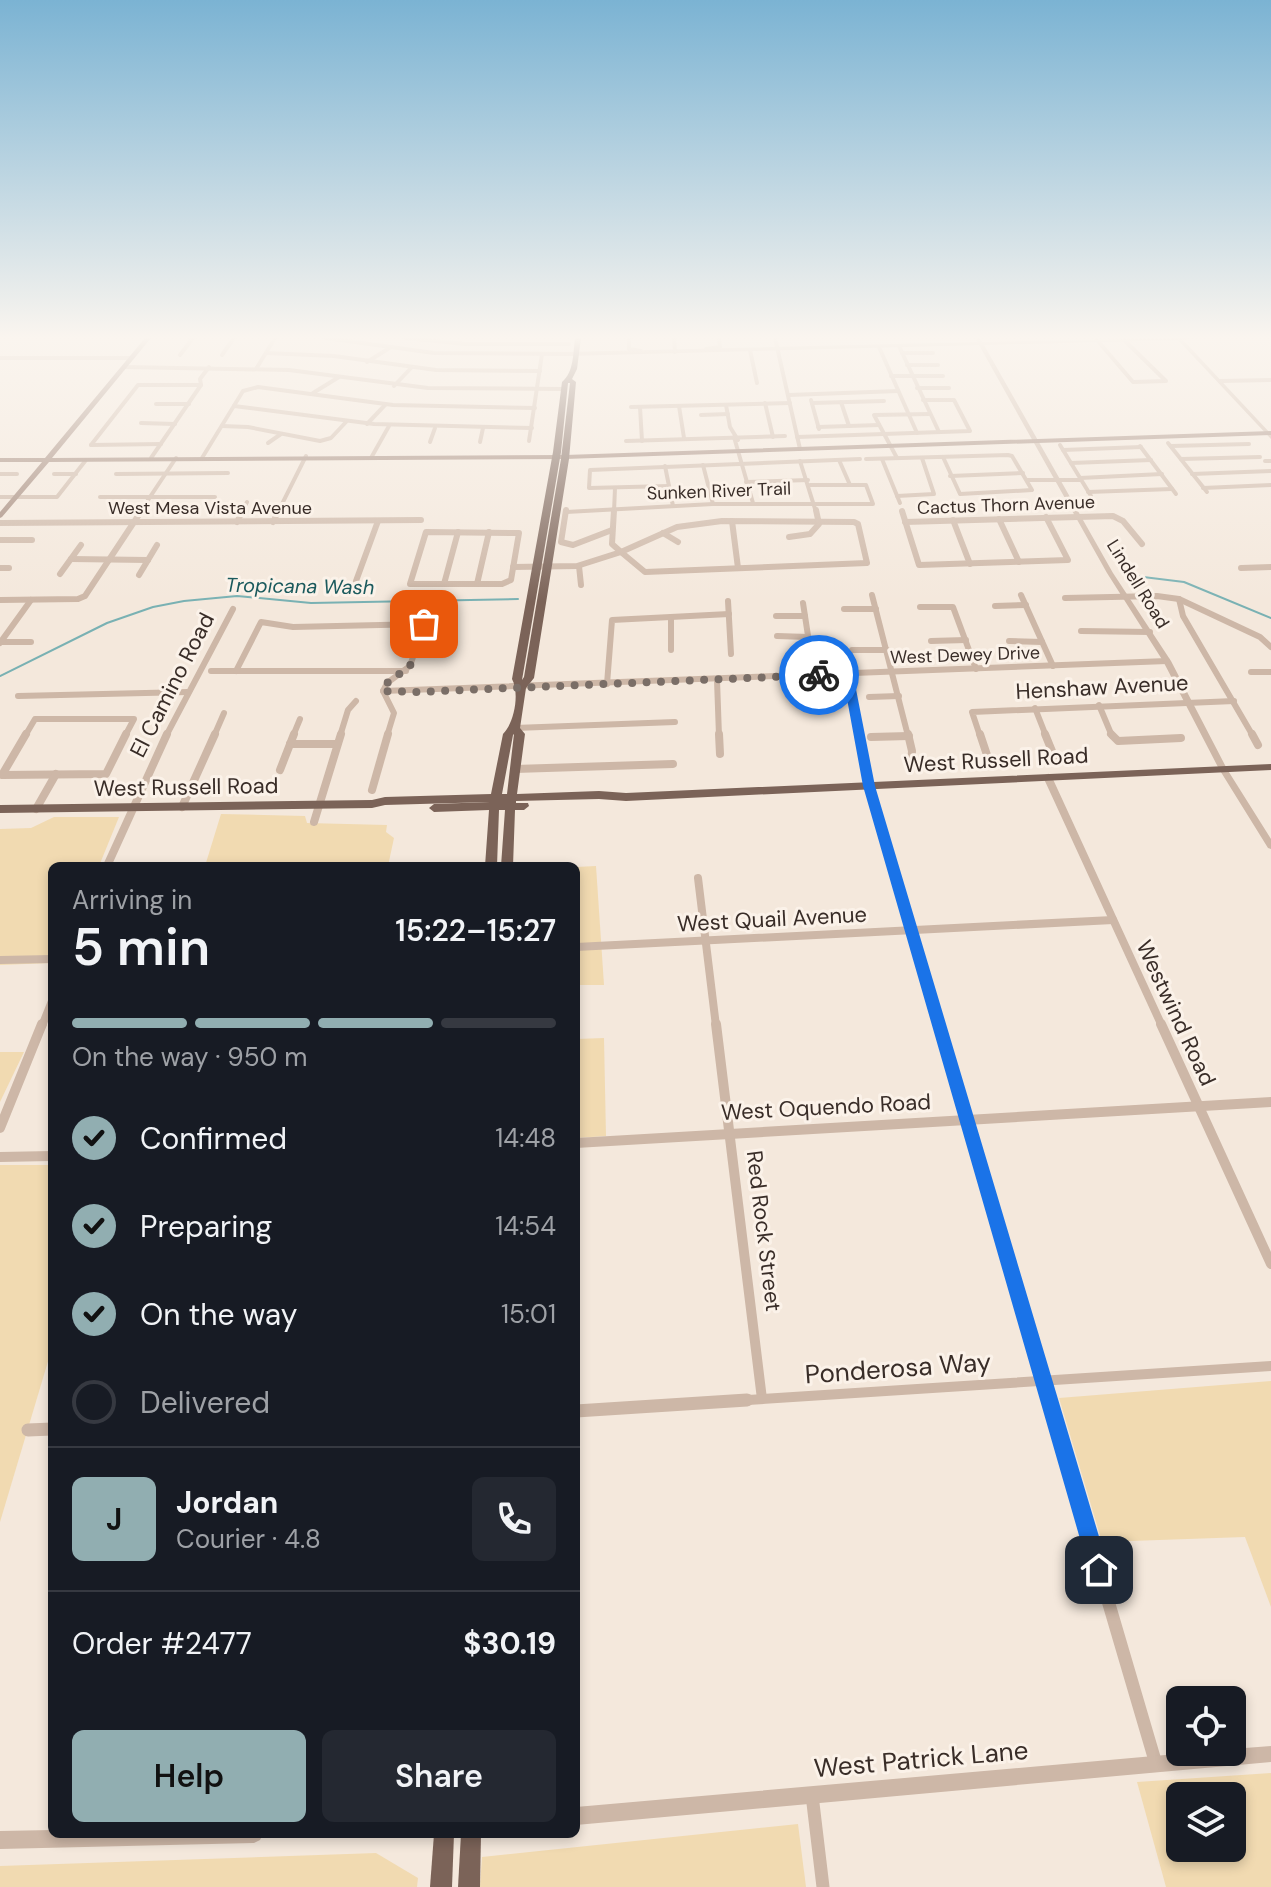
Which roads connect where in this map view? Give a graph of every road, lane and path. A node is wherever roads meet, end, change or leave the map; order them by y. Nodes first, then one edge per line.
1 (75, 426) edge
2 (106, 426) edge
3 (174, 426) edge
4 (222, 426) edge
5 (224, 426) edge
6 (341, 426) edge
7 (389, 426) edge
8 (390, 426) edge
9 (565, 426) edge
10 (641, 426) edge
11 (682, 426) edge
12 (731, 426) edge
13 (770, 426) edge
14 (795, 426) edge
15 (847, 426) edge
16 (879, 426) edge
17 (914, 426) edge
18 (936, 426) edge
19 (967, 426) edge
20 (1027, 426) edge
21 (818, 427) joint
22 (435, 428) junction
23 (483, 428) junction
24 (532, 428) joint
25 (939, 432) junction
26 (917, 433) junction
27 (1269, 433) edge
28 (281, 434) junction
29 (882, 434) junction
30 (785, 436) dead end
31 (821, 436) junction
32 (734, 437) junction
33 (773, 437) junction
34 (797, 437) junction
35 (684, 438) junction
36 (1035, 440) junction
37 (529, 441) dead end
38 (626, 441) dead end
39 (642, 441) junction
40 (430, 442) dead end
41 (480, 442) dead end
42 (268, 443) dead end
43 (161, 444) junction
44 (888, 445) junction
45 (800, 448) junction
46 (738, 450) junction
47 (639, 453) junction
48 (561, 456) junction
49 (306, 457) junction
50 (372, 457) junction
51 (943, 457) junction
52 (114, 458) junction
53 (151, 458) junction
54 (176, 458) junction
55 (202, 458) junction
56 (895, 458) junction
57 (922, 458) junction
58 (0, 459) edge
59 (48, 459) junction
60 (882, 459) junction
61 (1181, 459) junction
62 (86, 460) junction
63 (839, 460) junction
64 (1151, 460) junction
65 (1265, 460) edge
66 (800, 461) junction
67 (743, 463) junction
68 (1071, 463) junction
69 (703, 465) junction
70 (665, 466) junction
71 (642, 467) junction
72 (1271, 470) edge
73 (228, 473) dead end
74 (1023, 473) junction
75 (0, 474) edge
76 (17, 474) dead end
77 (54, 474) dead end
78 (76, 474) junction
79 (116, 474) dead end
80 (166, 474) junction
81 (1162, 474) junction
82 (1192, 474) junction
83 (950, 476) junction
84 (1080, 479) junction
85 (1027, 480) junction
86 (1058, 480) junction
87 (746, 482) junction
88 (809, 482) junction
89 (850, 485) junction
90 (1271, 485) edge
91 (669, 486) junction
92 (615, 488) junction
93 (0, 497) edge
94 (16, 497) junction
95 (100, 497) dead end
96 (150, 497) junction
97 (215, 497) dead end
98 (247, 502) dead end
99 (753, 503) junction
100 (814, 503) junction
101 (713, 504) junction
102 (673, 506) junction
103 (616, 509) junction
104 (902, 511) dead end
105 (0, 516) edge
106 (1079, 516) junction
107 (1046, 517) junction
108 (999, 519) junction
109 (421, 520) dead end
110 (953, 520) junction
111 (378, 521) junction
112 (732, 521) junction
113 (134, 522) junction
114 (237, 522) junction
115 (273, 522) junction
116 (819, 522) junction
117 (905, 522) junction
118 (0, 523) edge
119 (612, 530) junction
120 (458, 532) junction
121 (489, 532) junction
122 (663, 533) junction
123 (789, 537) dead end
124 (0, 540) edge
125 (32, 540) dead end
126 (678, 542) dead end
127 (1142, 544) dead end
128 (81, 545) dead end
129 (157, 545) dead end
130 (619, 552) junction
131 (71, 559) junction
132 (109, 560) junction
133 (148, 560) junction
134 (1019, 562) junction
135 (970, 564) junction
136 (579, 566) junction
137 (513, 567) junction
138 (1271, 567) edge
139 (0, 568) edge
140 (9, 568) dead end
141 (542, 568) junction
142 (738, 568) junction
143 (1241, 568) dead end
144 (60, 574) dead end
145 (139, 575) dead end
146 (356, 581) dead end
147 (444, 584) junction
148 (477, 584) junction
149 (581, 585) dead end
150 (872, 595) dead end
151 (1021, 595) dead end
152 (1126, 596) junction
153 (1065, 598) dead end
154 (1179, 599) junction
155 (0, 600) edge
156 (31, 600) junction
157 (728, 601) dead end
158 (803, 603) dead end
159 (1026, 605) junction
160 (995, 606) dead end
161 (920, 607) dead end
162 (233, 609) dead end
163 (844, 609) dead end
164 (876, 609) junction
165 (529, 614) junction
166 (729, 614) junction
167 (776, 616) dead end
168 (805, 616) junction
169 (671, 617) junction
170 (537, 631) junction
171 (1081, 631) dead end
172 (1150, 632) junction
173 (777, 636) dead end
174 (808, 637) junction
175 (966, 640) junction
176 (931, 641) dead end
177 (1009, 641) dead end
178 (31, 642) dead end
179 (1042, 642) junction
180 (0, 643) edge
181 (1271, 647) edge
182 (671, 650) dead end
183 (852, 650) dead end
184 (887, 650) junction
185 (731, 654) dead end
186 (1167, 661) junction
187 (1053, 666) junction
188 (976, 669) junction
189 (211, 671) dead end
190 (236, 671) junction
191 (406, 671) junction
192 (893, 672) junction
193 (1251, 672) dead end
194 (1271, 672) edge
195 (848, 674) junction
196 (814, 675) junction
197 (717, 680) junction
198 (607, 684) junction
199 (521, 687) junction
200 (383, 691) junction
201 (188, 692) junction
202 (18, 696) dead end
203 (899, 696) junction
204 (869, 697) dead end
205 (356, 701) dead end
206 (1187, 701) junction
207 (1234, 701) junction
208 (1099, 705) junction
209 (1035, 708) junction
210 (224, 713) dead end
211 (300, 719) dead end
212 (675, 722) dead end
213 (515, 728) junction
214 (909, 736) junction
215 (871, 737) dead end
216 (1181, 738) dead end
217 (290, 744) junction
218 (337, 744) junction
219 (1258, 745) dead end
220 (720, 754) dead end
221 (1054, 756) dead end
222 (988, 758) dead end
223 (673, 764) dead end
224 (911, 767) dead end
225 (1271, 767) edge
226 (515, 769) junction
227 (1223, 769) junction
228 (280, 770) dead end
229 (56, 774) junction
230 (1048, 778) junction
231 (869, 786) junction
232 (372, 790) dead end
233 (494, 803) junction
234 (510, 803) junction
235 (318, 805) junction
236 (182, 807) junction
237 (131, 808) junction
238 (0, 809) edge
239 (36, 809) junction
240 (314, 822) dead end
241 (1271, 846) edge
242 (109, 862) edge
243 (491, 862) edge
244 (507, 862) edge
245 (698, 878) dead end
246 (1113, 920) junction
247 (912, 931) junction
248 (706, 940) junction
249 (580, 947) edge
250 (48, 959) edge
251 (0, 960) edge
252 (48, 1011) edge
253 (1271, 1102) edge
254 (1199, 1106) junction
255 (966, 1119) junction
256 (0, 1128) edge
257 (730, 1133) junction
258 (580, 1143) edge
259 (48, 1156) edge
260 (0, 1157) edge
261 (1271, 1264) edge
262 (1271, 1366) edge
263 (1044, 1381) junction
264 (762, 1399) junction
265 (580, 1411) edge
266 (48, 1429) edge
267 (28, 1430) dead end
268 (1271, 1754) edge
269 (1156, 1764) junction
270 (812, 1795) junction
271 (580, 1816) edge
272 (48, 1838) edge
273 (444, 1838) edge
274 (471, 1838) edge
275 (0, 1840) edge
276 (441, 1887) edge
277 (469, 1887) edge
278 (823, 1887) edge

1 - 59 main road
2 - 43 street
3 - 43 street
4 - 55 street
5 - 28 street
6 - 28 street
7 - 50 street
8 - 22 street
9 - 48 main road
10 - 39 street
11 - 35 street
12 - 32 street
13 - 33 street
14 - 34 street
15 - 21 street
16 - 29 street
17 - 26 street
18 - 25 street
19 - 25 street
20 - 36 street, Lindell Road
21 - 31 street
22 - 23 street
22 - 40 street
23 - 24 street
23 - 41 street
24 - 37 street
25 - 26 street
26 - 29 street
27 - 36 main road
28 - 42 street
29 - 31 street
29 - 44 street
30 - 33 street
31 - 34 street
32 - 33 street
32 - 35 street
32 - 46 street
34 - 45 street
35 - 39 street
36 - 44 main road
36 - 86 street, Lindell Road
38 - 39 street
43 - 53 street
44 - 45 main road
44 - 56 street
45 - 46 main road
46 - 47 main road
46 - 67 street
47 - 48 main road
47 - 71 street
48 - 50 main road
48 - 141 main road
49 - 50 main road
49 - 55 main road
49 - 115 street
51 - 57 street
51 - 74 street
51 - 83 street
52 - 53 main road
52 - 59 main road
52 - 62 main road
53 - 54 main road
54 - 55 main road
54 - 80 street
56 - 57 street
56 - 60 street
57 - 60 street
58 - 59 main road
59 - 62 main road
59 - 94 main road
60 - 63 street
61 - 65 street
61 - 65 street
61 - 82 street
62 - 78 street
63 - 66 street
63 - 89 street
64 - 68 street
64 - 68 street
64 - 81 street
65 - 72 street
66 - 67 street
66 - 88 street
67 - 69 street
67 - 87 street
68 - 84 street
69 - 70 street
69 - 101 street
70 - 71 street
70 - 91 street
71 - 92 street
72 - 82 street
73 - 80 street
74 - 83 street
74 - 85 street
75 - 76 street
77 - 78 street
78 - 94 street
79 - 80 street
80 - 96 street
81 - 84 street
81 - 84 street
82 - 90 street
83 - 85 street
84 - 86 street
85 - 86 street
86 - 106 street, Lindell Road
87 - 88 street
87 - 99 street
88 - 89 street
88 - 100 street
89 - 100 street, Sunken River Trail
91 - 92 street
91 - 102 street
92 - 103 street
93 - 94 street
94 - 105 main road
95 - 96 street
96 - 97 street
96 - 113 street
98 - 114 street
99 - 100 street, Sunken River Trail
99 - 101 street, Sunken River Trail
100 - 116 street
101 - 102 street, Sunken River Trail
102 - 103 street, Sunken River Trail
103 - 119 street
103 - 119 street, Sunken River Trail
104 - 117 street
106 - 107 street, Cactus Thorn Avenue
106 - 127 street, Cactus Thorn Avenue
106 - 152 street, Lindell Road
107 - 108 street, Cactus Thorn Avenue
107 - 134 street
108 - 110 street, Cactus Thorn Avenue
108 - 134 street
109 - 111 street, West Mesa Vista Avenue
110 - 117 street, Cactus Thorn Avenue
110 - 135 street
111 - 115 street, West Mesa Vista Avenue
111 - 146 street
112 - 116 street
112 - 122 street
112 - 142 street
113 - 114 street, West Mesa Vista Avenue
113 - 118 street, West Mesa Vista Avenue
113 - 132 street
114 - 115 street, West Mesa Vista Avenue
116 - 123 street
116 - 142 street
117 - 135 street
119 - 130 street
120 - 121 street
120 - 147 street
120 - 147 street
121 - 137 street
121 - 148 street
122 - 126 street
122 - 130 street
124 - 125 street
128 - 131 street
129 - 133 street
130 - 136 street
130 - 142 street
131 - 132 street
131 - 144 street
132 - 133 street
132 - 156 street
133 - 145 street
134 - 135 street
136 - 141 street
136 - 149 street
137 - 141 street
137 - 148 street
138 - 143 street
139 - 140 street
141 - 165 main road
141 - 170 main road
147 - 148 street
150 - 164 street
151 - 159 street
152 - 153 street
152 - 154 street
152 - 172 street, Lindell Road
154 - 181 street
154 - 207 street
155 - 156 street
156 - 180 street
157 - 166 street
158 - 168 street
159 - 160 street
159 - 179 street
161 - 175 street
162 - 201 street, El Camino Road
163 - 164 street
164 - 184 street
165 - 170 main road
165 - 199 main road
166 - 169 street
166 - 185 street
167 - 168 street
168 - 174 street
169 - 182 street
169 - 198 street
170 - 199 main road
171 - 172 street
172 - 186 street, Lindell Road
173 - 174 street
174 - 196 street
175 - 176 street
175 - 188 street
177 - 179 street
178 - 180 street
179 - 187 street
183 - 184 street
184 - 192 street
186 - 187 street, West Dewey Drive
186 - 206 street, Lindell Road
187 - 188 street, West Dewey Drive
188 - 192 street, West Dewey Drive
189 - 190 street
190 - 191 street
190 - 191 street
191 - 200 street
192 - 195 street, West Dewey Drive
192 - 203 street
193 - 194 street
195 - 196 street, West Dewey Drive
195 - 231 street
196 - 197 street, West Dewey Drive
197 - 198 street, West Dewey Drive
197 - 220 street
198 - 199 street, West Dewey Drive
199 - 200 street, West Dewey Drive
199 - 213 main road
200 - 232 street
201 - 202 street
201 - 237 street, El Camino Road
203 - 204 street
203 - 214 street
205 - 218 street
206 - 207 street, Henshaw Avenue
206 - 208 street, Henshaw Avenue
206 - 227 street, Lindell Road
207 - 219 street
208 - 209 street, Henshaw Avenue
208 - 216 street
209 - 221 street
209 - 222 street, Henshaw Avenue
210 - 236 street
211 - 217 street
212 - 213 street
213 - 226 main road
213 - 233 main road
214 - 215 street
214 - 224 street
217 - 218 street
217 - 228 street
218 - 235 street
223 - 226 street
225 - 227 main road, West Russell Road
226 - 234 main road
227 - 230 main road, West Russell Road
227 - 241 street, Lindell Road
229 - 229 street
229 - 239 street
230 - 231 main road, West Russell Road
230 - 246 street, Westwind Road
231 - 234 main road, West Russell Road
231 - 247 street
233 - 234 main road, West Russell Road
233 - 235 main road, West Russell Road
233 - 243 main road
234 - 244 main road
235 - 236 main road, West Russell Road
235 - 240 street
236 - 237 main road, West Russell Road
237 - 239 main road, West Russell Road
237 - 242 street, El Camino Road
238 - 239 main road, West Russell Road
245 - 248 street, Red Rock Street
246 - 247 street, West Quail Avenue
246 - 254 street, Westwind Road
247 - 248 street, West Quail Avenue
247 - 255 street
248 - 249 street, West Quail Avenue
248 - 257 street, Red Rock Street
250 - 251 street
252 - 256 street
253 - 254 street, West Oquendo Road
254 - 255 street, West Oquendo Road
254 - 261 street, Westwind Road
255 - 257 street, West Oquendo Road
255 - 263 street
257 - 258 street, West Oquendo Road
257 - 264 street, Red Rock Street
259 - 260 street
262 - 263 street, Ponderosa Way
263 - 264 street, Ponderosa Way
263 - 269 street
264 - 265 street, Ponderosa Way
266 - 267 street
268 - 269 street, West Patrick Lane
269 - 270 street, West Patrick Lane
270 - 271 street, West Patrick Lane
270 - 278 street
272 - 275 street
273 - 276 main road
274 - 277 main road

